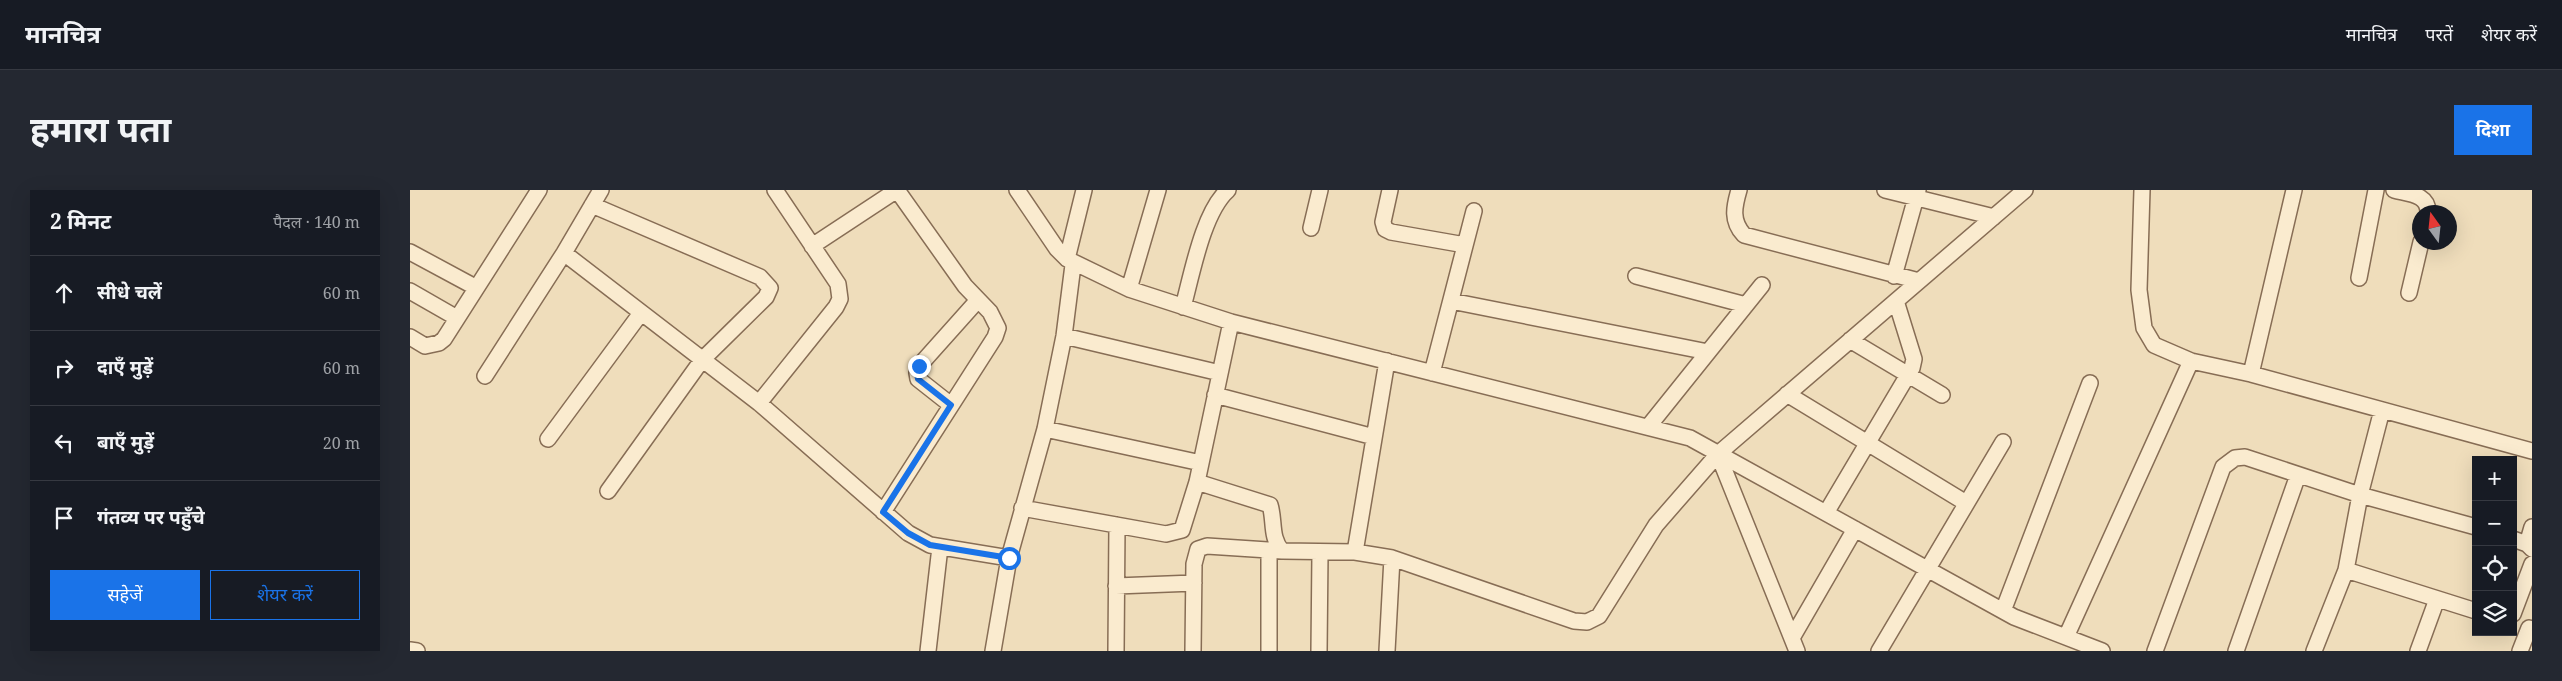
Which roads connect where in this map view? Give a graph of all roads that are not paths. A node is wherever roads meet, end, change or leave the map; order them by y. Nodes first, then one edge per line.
1 (539, 190) edge
2 (601, 190) edge
3 (775, 190) edge
4 (897, 190) edge
5 (1017, 190) edge
6 (1084, 190) edge
7 (1158, 190) edge
8 (1228, 190) edge
9 (1320, 190) edge
10 (1390, 190) edge
11 (1739, 190) edge
12 (1885, 190) edge
13 (2025, 190) edge
14 (2142, 190) edge
15 (2294, 190) edge
16 (2376, 190) edge
17 (2394, 190) edge
18 (1917, 194) edge
19 (592, 205) junction
20 (2428, 205) edge
21 (1474, 212) dead end
22 (1994, 217) junction
23 (1311, 228) dead end
24 (1466, 245) junction
25 (812, 246) junction
26 (2419, 250) edge
27 (410, 252) edge
28 (564, 253) junction
29 (1070, 262) junction
30 (1636, 276) dead end
31 (1894, 276) junction
32 (2359, 278) dead end
33 (1919, 281) junction
34 (1762, 285) dead end
35 (475, 287) junction
36 (1129, 290) junction
37 (410, 291) edge
38 (2410, 292) dead end
39 (978, 300) junction
40 (1451, 301) junction
41 (1896, 301) junction
42 (1746, 305) junction
43 (1183, 307) junction
44 (640, 313) junction
45 (457, 318) junction
46 (1230, 322) junction
47 (1064, 336) junction
48 (410, 337) edge
49 (1850, 340) junction
50 (1708, 352) junction
51 (702, 360) junction
52 (1387, 361) junction
53 (2191, 361) junction
54 (1220, 373) junction
55 (1432, 373) junction
56 (1908, 374) junction
57 (2251, 374) junction
58 (485, 376) dead end
59 (2090, 383) dead end
60 (1787, 394) junction
61 (1215, 395) junction
62 (1942, 395) dead end
63 (759, 403) junction
64 (951, 405) junction
65 (2382, 410) junction
66 (1648, 427) junction
67 (1045, 429) junction
68 (1374, 437) junction
69 (548, 439) dead end
70 (2002, 442) dead end
71 (1867, 443) junction
72 (2532, 451) edge
73 (1718, 454) junction
74 (1201, 463) junction
75 (2298, 475) junction
76 (1197, 482) junction
77 (608, 492) dead end
78 (2360, 494) junction
79 (1966, 503) junction
80 (1022, 508) junction
81 (883, 512) junction
82 (1826, 513) junction
83 (1116, 525) junction
84 (2472, 525) edge
85 (2532, 527) edge
86 (1855, 529) junction
87 (2524, 544) edge
88 (940, 547) junction
89 (1276, 550) junction
90 (1355, 552) junction
91 (1320, 553) junction
92 (1009, 558) junction
93 (1392, 558) junction
94 (2532, 564) edge
95 (1927, 569) junction
96 (2346, 570) junction
97 (1194, 583) junction
98 (1116, 586) junction
99 (2437, 599) junction
100 (2517, 603) edge
101 (2472, 610) edge
102 (2003, 611) junction
103 (2517, 624) edge
104 (2531, 628) edge
105 (2066, 637) junction
106 (1795, 645) edge
107 (410, 650) edge
108 (1883, 650) edge
109 (417, 651) edge
110 (928, 651) edge
111 (993, 651) edge
112 (1116, 651) edge
113 (1193, 651) edge
114 (1269, 651) edge
115 (1318, 651) edge
116 (1387, 651) edge
117 (2102, 651) edge
118 (2155, 651) edge
119 (2236, 651) edge
120 (2314, 651) edge
121 (2418, 651) edge
122 (2520, 651) edge

1 - 35 street
2 - 19 street
3 - 25 street
4 - 25 street
4 - 39 street
5 - 29 street
6 - 29 street
7 - 36 street
8 - 43 street
9 - 23 street
10 - 24 street
11 - 31 street
12 - 18 street
13 - 22 street
14 - 53 street
15 - 57 street
16 - 32 street
17 - 20 street
18 - 22 street
18 - 31 street
19 - 28 street
19 - 51 street
21 - 24 street
22 - 33 street
24 - 40 street
25 - 63 street
26 - 38 street
27 - 35 street
28 - 44 street
28 - 58 street
29 - 36 street
29 - 47 street
30 - 42 street
31 - 33 street
33 - 41 street
34 - 42 street
35 - 45 street
36 - 43 street
37 - 45 street
39 - 64 street
39 - 64 street
40 - 50 street
40 - 55 street
41 - 49 street
41 - 56 street
42 - 50 street
43 - 46 street
44 - 51 street
44 - 69 street
45 - 48 street
46 - 52 street
46 - 54 street
47 - 54 street
47 - 67 street
49 - 56 street
49 - 60 street
50 - 66 street
51 - 63 street
51 - 77 street
52 - 55 street
52 - 68 street
53 - 57 street
53 - 105 street
54 - 61 street
55 - 66 street
56 - 62 street
56 - 71 street
57 - 65 street
59 - 102 street
60 - 71 street
60 - 73 street
61 - 68 street
61 - 74 street
63 - 81 street
64 - 81 street
65 - 72 street
65 - 78 street
66 - 73 street
67 - 74 street
67 - 80 street
68 - 90 street
70 - 79 street
71 - 79 street
71 - 82 street
73 - 82 street
73 - 93 street
73 - 106 street
74 - 76 street
75 - 78 street
75 - 118 street
75 - 119 street
76 - 83 street
76 - 89 street
78 - 84 street
78 - 96 street
79 - 95 street
80 - 83 street
80 - 92 street
81 - 88 street
82 - 86 street
83 - 98 street
85 - 87 street
86 - 95 street
86 - 106 street
88 - 92 street
88 - 110 street
89 - 91 street
89 - 97 street
89 - 114 street
90 - 91 street
90 - 93 street
91 - 115 street
92 - 111 street
93 - 116 street
94 - 100 street
95 - 102 street
95 - 108 street
96 - 99 street
96 - 120 street
97 - 98 street
97 - 113 street
98 - 112 street
99 - 101 street
99 - 121 street
102 - 105 street
103 - 104 street
104 - 122 street
105 - 117 street
107 - 109 street

